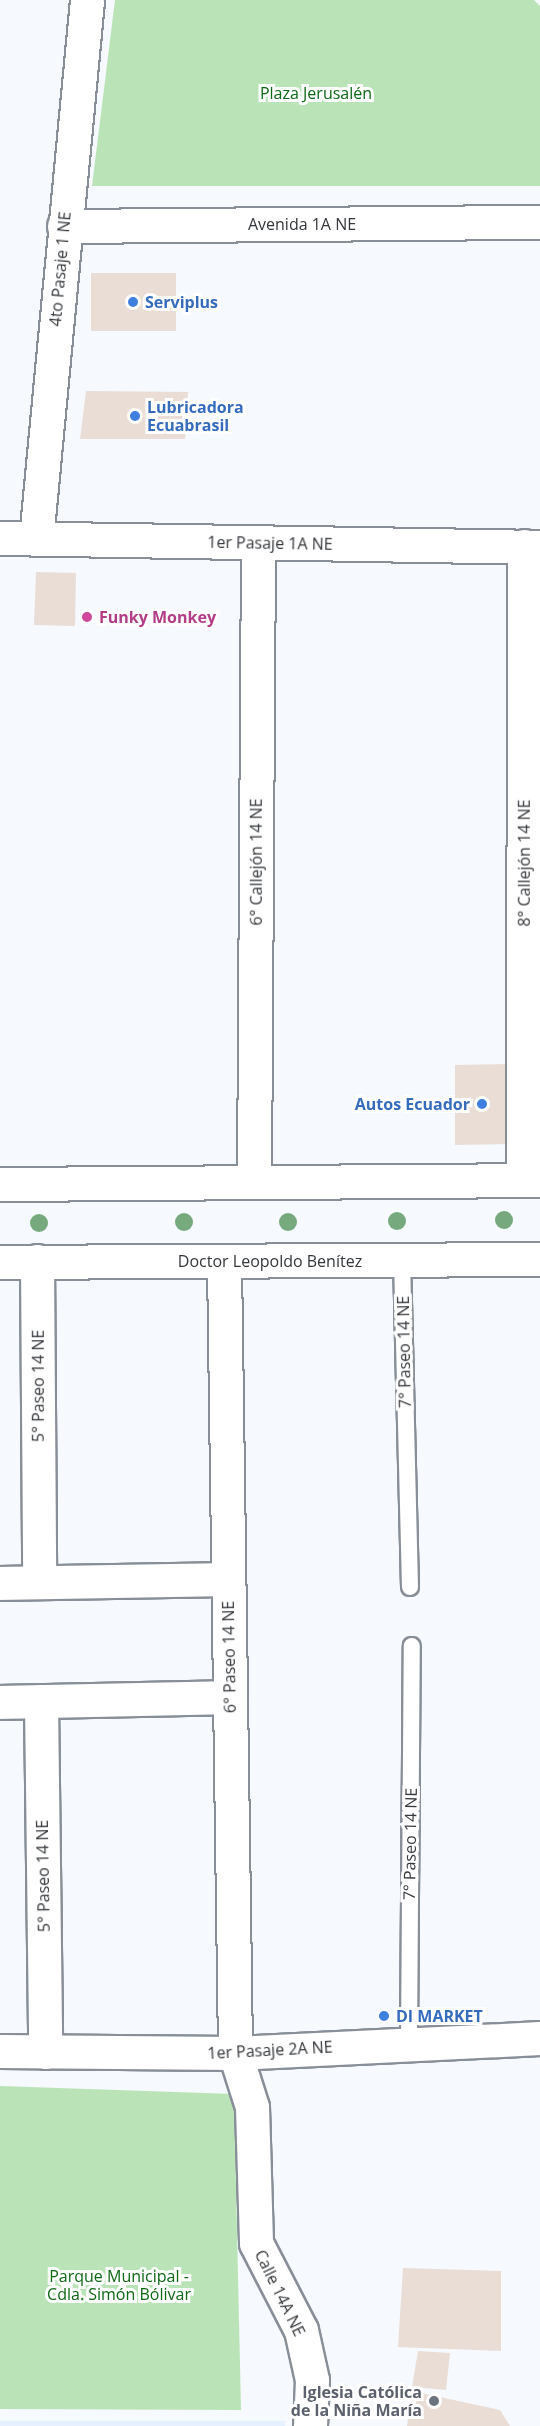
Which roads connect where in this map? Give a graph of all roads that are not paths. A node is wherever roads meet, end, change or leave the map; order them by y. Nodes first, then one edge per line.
1 (87, 0) edge
2 (540, 222) edge
3 (64, 226) junction
4 (0, 538) edge
5 (36, 538) junction
6 (258, 543) junction
7 (532, 546) edge
8 (532, 1180) edge
9 (254, 1181) junction
10 (0, 1184) edge
11 (540, 1259) edge
12 (402, 1260) junction
13 (37, 1261) junction
14 (0, 1262) edge
15 (224, 1262) junction
16 (228, 1579) junction
17 (39, 1582) junction
18 (0, 1583) edge
19 (410, 1587) dead end
20 (412, 1646) dead end
21 (230, 1697) junction
22 (41, 1701) junction
23 (0, 1702) edge
24 (540, 2038) edge
25 (409, 2042) junction
26 (0, 2051) edge
27 (45, 2052) junction
28 (235, 2053) junction
29 (310, 2426) edge

1 - 3 street, 4to Pasaje 1 NE
2 - 3 street, Avenida 1A NE
3 - 5 street, 4to Pasaje 1 NE
4 - 5 street, 1er Pasaje 1A NE
5 - 6 street, 1er Pasaje 1A NE
6 - 7 street, 1er Pasaje 1A NE
6 - 9 street, 6° Callejón 14 NE
7 - 8 street, 8° Callejón 14 NE
8 - 9 street
9 - 10 street
11 - 12 street, Doctor Leopoldo Benítez
12 - 15 street, Doctor Leopoldo Benítez
12 - 19 lane, 7° Paseo 14 NE
13 - 14 street, Doctor Leopoldo Benítez
13 - 15 street, Doctor Leopoldo Benítez
13 - 17 street, 5° Paseo 14 NE
15 - 16 street, 6° Paseo 14 NE
16 - 17 street
16 - 21 street, 6° Paseo 14 NE
17 - 18 street
20 - 25 lane, 7° Paseo 14 NE
21 - 22 street
21 - 28 street, 6° Paseo 14 NE
22 - 23 street
22 - 27 street, 5° Paseo 14 NE
24 - 25 street, 1er Pasaje 2A NE
25 - 28 street, 1er Pasaje 2A NE
26 - 27 street, 1er Pasaje 2A NE
27 - 28 street, 1er Pasaje 2A NE
28 - 29 street, Calle 14A NE

